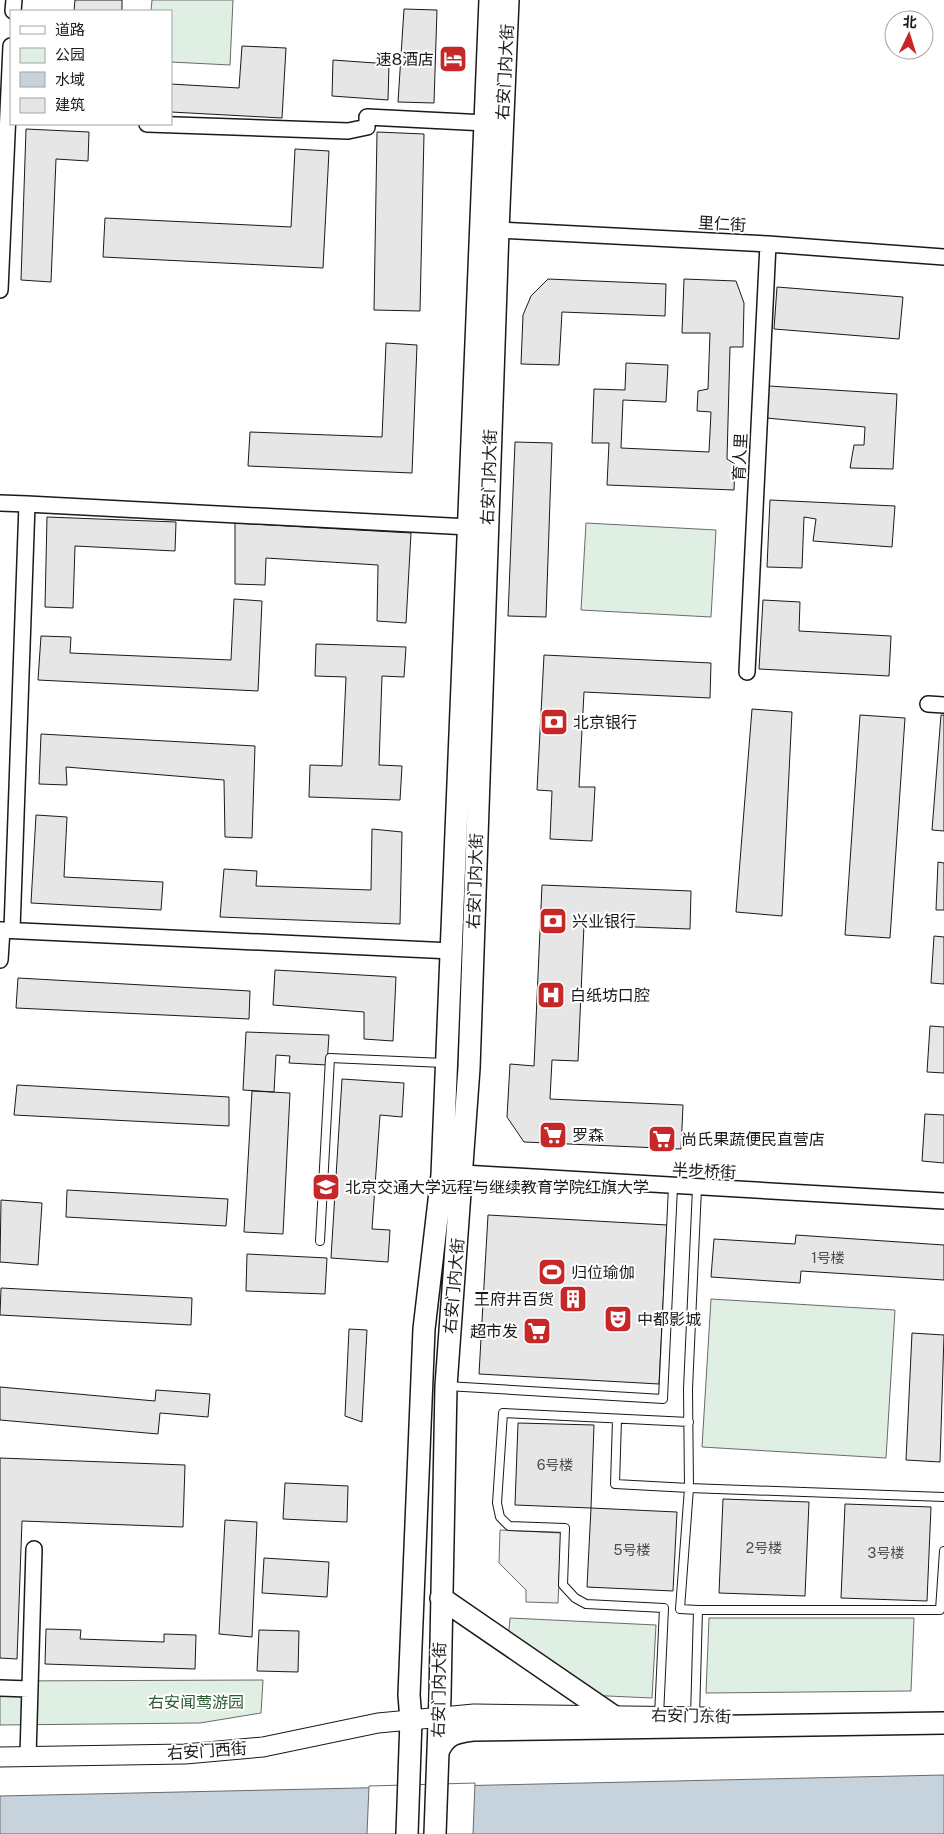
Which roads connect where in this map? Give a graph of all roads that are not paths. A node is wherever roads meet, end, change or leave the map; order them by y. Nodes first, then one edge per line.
1 (490, 0) edge
2 (508, 0) edge
3 (10, 82) edge
4 (9, 119) edge
5 (486, 123) junction
6 (172, 125) edge
7 (498, 230) junction
8 (768, 244) junction
9 (944, 257) edge
10 (0, 290) edge
11 (0, 503) edge
12 (27, 504) junction
13 (469, 527) junction
14 (747, 672) dead end
15 (928, 704) dead end
16 (944, 705) edge
17 (5, 930) edge
18 (452, 951) junction
19 (0, 960) edge
20 (446, 1064) junction
21 (463, 1173) junction
22 (673, 1187) junction
23 (697, 1188) junction
24 (944, 1200) edge
25 (320, 1241) dead end
26 (446, 1386) junction
27 (617, 1419) junction
28 (689, 1422) junction
29 (689, 1488) junction
30 (944, 1497) edge
31 (34, 1549) dead end
32 (944, 1551) edge
33 (441, 1598) junction
34 (664, 1608) junction
35 (680, 1609) junction
36 (698, 1610) junction
37 (0, 1688) edge
38 (29, 1689) junction
39 (614, 1716) junction
40 (659, 1716) junction
41 (944, 1716) edge
42 (439, 1717) junction
43 (695, 1717) junction
44 (411, 1720) junction
45 (944, 1723) edge
46 (28, 1756) junction
47 (0, 1757) edge
48 (438, 1757) junction
49 (407, 1834) edge
50 (435, 1834) edge

1 - 5 main road, 右安门内大街
2 - 7 main road, 右安门内大街
3 - 4 street
4 - 10 street
5 - 6 street
5 - 13 main road, 右安门内大街
7 - 8 street, 里仁街
7 - 21 main road, 右安门内大街
8 - 9 street, 里仁街
8 - 14 street, 育人里
11 - 12 street
12 - 13 street
12 - 17 street
13 - 18 main road, 右安门内大街
15 - 16 street
17 - 18 street
17 - 19 street
18 - 20 main road, 右安门内大街
20 - 25 lane
20 - 44 main road, 右安门内大街
21 - 22 street, 半步桥街
21 - 26 main road, 右安门内大街
22 - 23 street, 半步桥街
22 - 26 lane
23 - 24 street, 半步桥街
23 - 28 lane
26 - 33 main road, 右安门内大街
27 - 28 lane
27 - 29 lane
27 - 34 lane
28 - 29 lane
29 - 30 lane
29 - 35 lane
31 - 38 street
32 - 36 lane
33 - 39 main road
33 - 42 main road, 右安门内大街
34 - 35 lane
34 - 40 lane
35 - 36 lane
36 - 43 lane
37 - 38 street
38 - 46 street
39 - 40 street, 右安门东街
39 - 42 street, 右安门东街
40 - 43 street, 右安门东街
41 - 43 street, 右安门东街
42 - 44 street, 右安门西街
42 - 48 main road, 右安门内大街
44 - 46 street, 右安门西街
44 - 49 main road, 右安门内大街
45 - 48 main road
46 - 47 street, 右安门西街
48 - 50 main road, 右安门内大街

